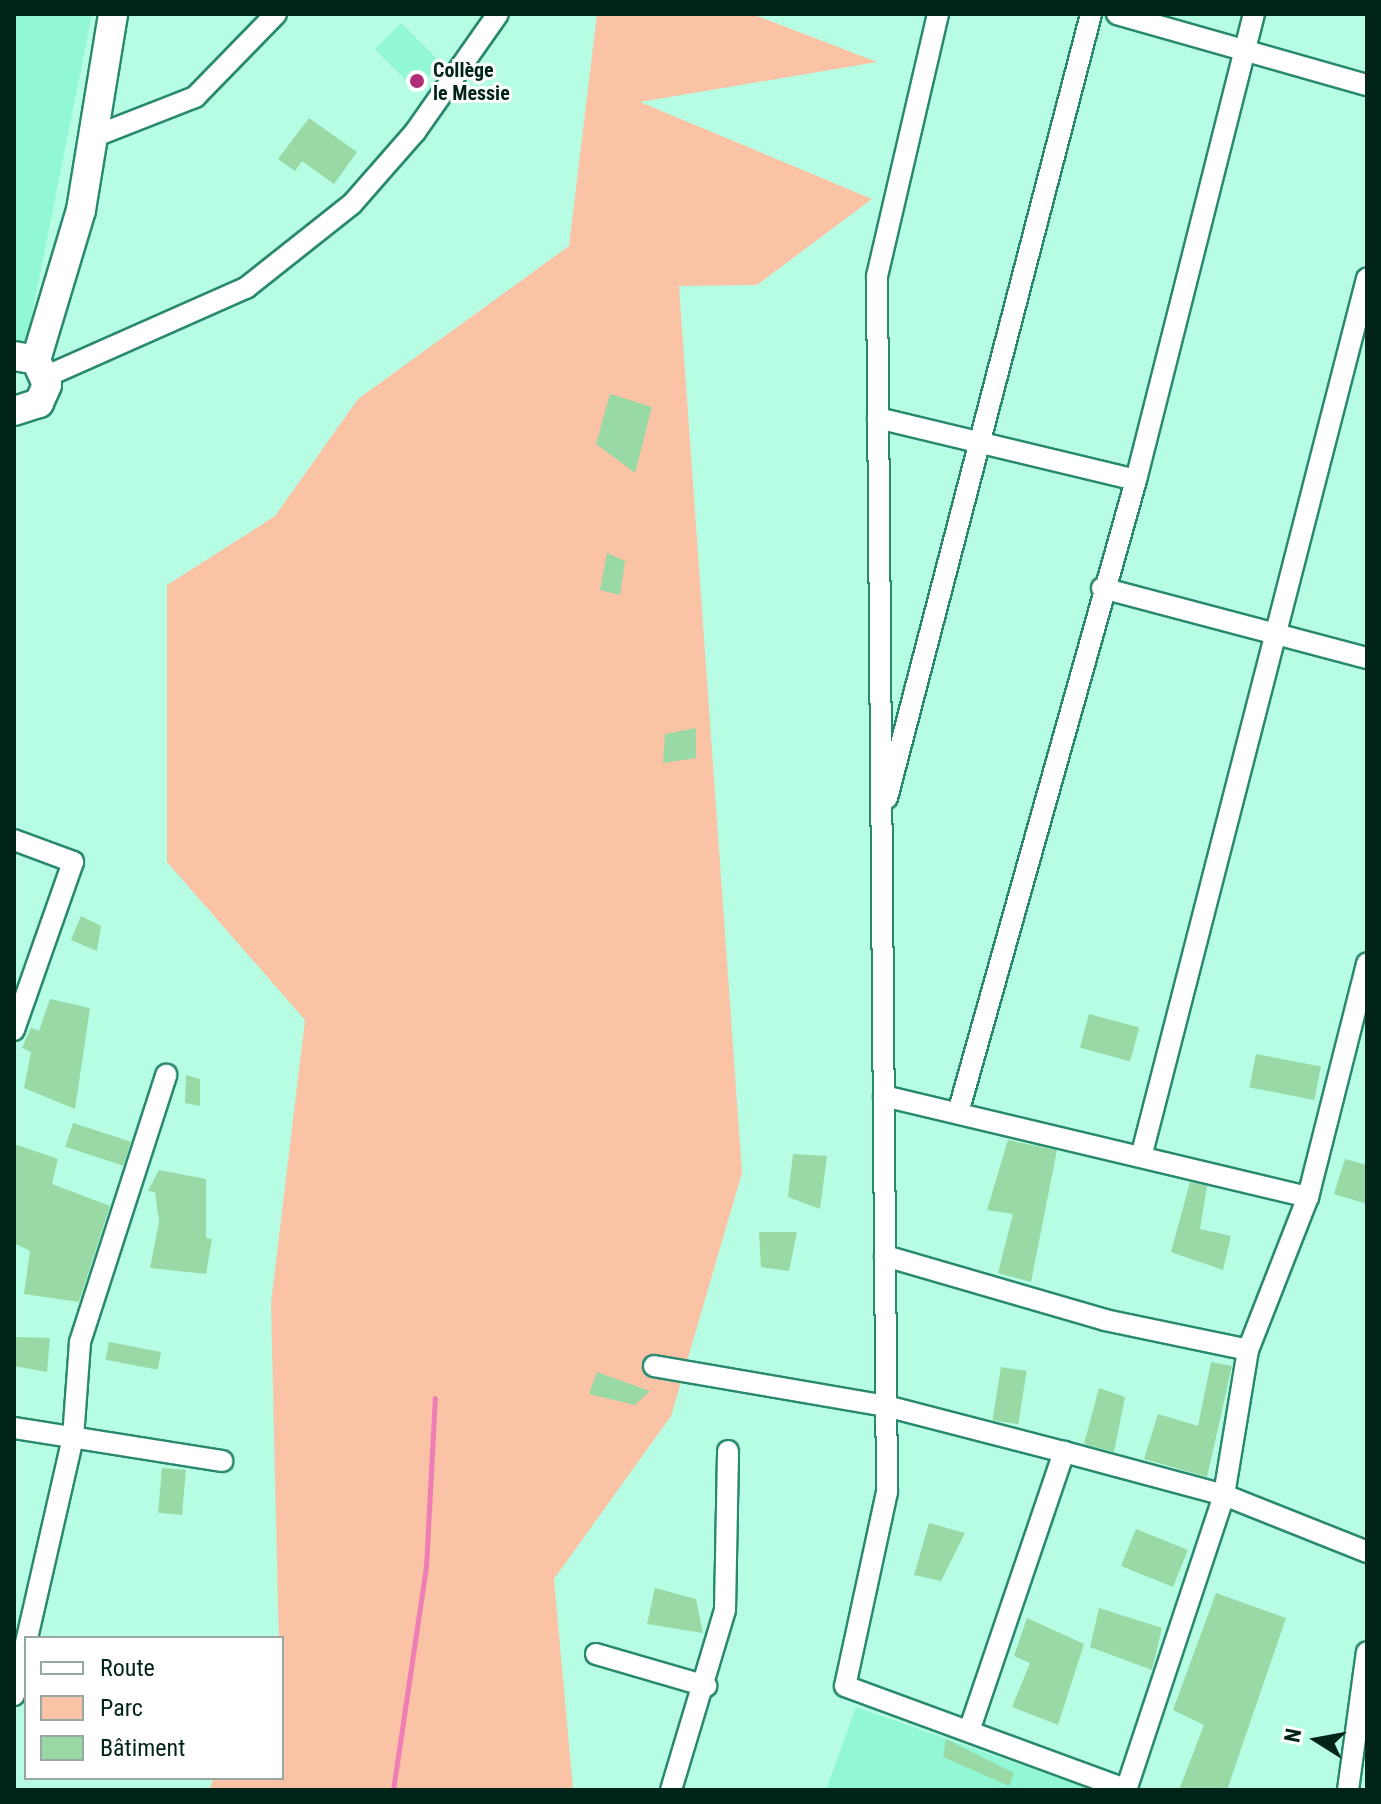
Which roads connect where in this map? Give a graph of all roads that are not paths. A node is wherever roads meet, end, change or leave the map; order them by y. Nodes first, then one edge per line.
1 (113, 14) edge
2 (276, 14) edge
3 (498, 14) edge
4 (938, 14) edge
5 (1091, 14) edge
6 (1117, 14) edge
7 (1254, 14) edge
8 (1247, 56) junction
9 (1367, 85) edge
10 (93, 137) junction
11 (1367, 279) edge
12 (32, 364) edge
13 (14, 411) edge
14 (878, 418) junction
15 (980, 442) junction
16 (1136, 480) junction
17 (1102, 588) junction
18 (1276, 634) junction
19 (1367, 658) edge
20 (880, 825) junction
21 (14, 840) edge
22 (1367, 963) edge
23 (14, 1030) edge
24 (166, 1075) dead end
25 (884, 1096) junction
26 (958, 1113) junction
27 (1141, 1157) junction
28 (1308, 1197) junction
29 (885, 1256) junction
30 (1248, 1350) junction
31 (654, 1366) dead end
32 (886, 1406) junction
33 (14, 1428) edge
34 (73, 1438) junction
35 (728, 1451) dead end
36 (1064, 1452) junction
37 (222, 1461) dead end
38 (1224, 1495) junction
39 (1367, 1552) edge
40 (28, 1636) edge
41 (24, 1651) edge
42 (1367, 1652) edge
43 (596, 1654) dead end
44 (706, 1686) junction
45 (14, 1695) edge
46 (969, 1731) junction
47 (671, 1790) edge
48 (1127, 1790) edge
49 (1348, 1790) edge

1 - 10 street
2 - 10 street
3 - 12 street
4 - 14 street
5 - 15 street
6 - 8 street
7 - 8 street
8 - 9 street
8 - 16 street
10 - 12 street
11 - 18 street
12 - 13 street
14 - 15 street
14 - 20 street
15 - 16 street
15 - 20 street
16 - 17 street
17 - 18 street
17 - 26 street
18 - 19 street
18 - 27 street
20 - 25 street
21 - 23 street
22 - 28 street
24 - 34 street
25 - 26 street
25 - 29 street
26 - 27 street
27 - 28 street
28 - 30 street
29 - 30 street
29 - 32 street
30 - 38 street
31 - 32 street
32 - 36 street
32 - 46 street
33 - 34 street
34 - 37 street
34 - 40 street
35 - 44 street
36 - 38 street
36 - 46 street
38 - 39 street
38 - 48 street
41 - 45 street
42 - 49 street
43 - 44 street
44 - 47 street
46 - 48 street

